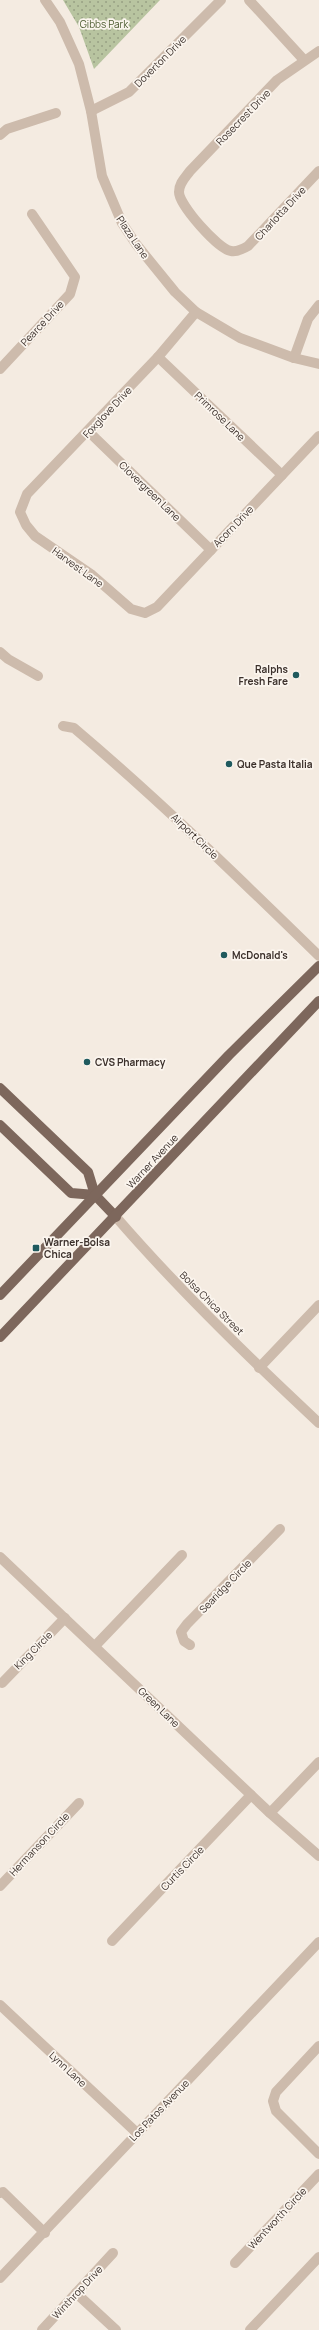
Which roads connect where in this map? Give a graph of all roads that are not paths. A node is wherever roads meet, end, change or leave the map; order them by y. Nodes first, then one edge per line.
1 (45, 0) edge
2 (221, 0) edge
3 (249, 0) edge
4 (319, 51) edge
5 (304, 60) junction
6 (91, 111) junction
7 (56, 113) dead end
8 (0, 135) edge
9 (319, 171) edge
10 (32, 214) dead end
11 (238, 251) joint
12 (319, 305) edge
13 (196, 312) junction
14 (158, 357) junction
15 (4, 358) edge
16 (294, 358) junction
17 (319, 364) edge
18 (0, 369) edge
19 (89, 432) junction
20 (319, 436) edge
21 (282, 475) junction
22 (20, 512) joint
23 (211, 550) junction
24 (145, 613) joint
25 (0, 652) edge
26 (38, 676) dead end
27 (62, 726) dead end
28 (319, 956) edge
29 (319, 966) edge
30 (319, 1001) edge
31 (0, 1088) edge
32 (0, 1125) edge
33 (95, 1195) junction
34 (116, 1217) junction
35 (0, 1295) edge
36 (319, 1305) edge
37 (0, 1337) edge
38 (259, 1368) junction
39 (319, 1423) edge
40 (280, 1529) dead end
41 (182, 1555) dead end
42 (0, 1557) edge
43 (65, 1618) junction
44 (190, 1645) dead end
45 (95, 1646) junction
46 (2, 1683) dead end
47 (319, 1762) edge
48 (252, 1795) junction
49 (79, 1803) dead end
50 (270, 1813) junction
51 (319, 1856) edge
52 (0, 1886) edge
53 (112, 1941) dead end
54 (319, 1942) edge
55 (0, 2005) edge
56 (319, 2046) edge
57 (137, 2132) junction
58 (319, 2154) edge
59 (319, 2174) edge
60 (0, 2193) edge
61 (45, 2233) junction
62 (113, 2253) dead end
63 (319, 2257) edge
64 (235, 2263) dead end
65 (0, 2278) edge
66 (76, 2293) junction
67 (254, 2329) edge
68 (42, 2330) edge
69 (116, 2330) edge

1 - 6 street, Plaza Lane
2 - 6 street, Doverton Drive
3 - 5 street
4 - 5 street, Rosecrest Drive
5 - 11 street, Rosecrest Drive
6 - 13 street, Plaza Lane
7 - 8 street
9 - 11 street, Charlotta Drive
10 - 15 street, Pearce Drive
12 - 16 street
13 - 14 street, Foxglove Drive
13 - 16 street, Plaza Lane
14 - 19 street, Foxglove Drive
14 - 21 street, Primrose Lane
15 - 18 street, Pearce Drive
16 - 17 street, Plaza Lane
19 - 22 street, Foxglove Drive
19 - 23 street, Clovergreen Lane
20 - 21 street, Acorn Drive
21 - 23 street, Acorn Drive
22 - 24 street, Harvest Lane
23 - 24 street, Acorn Drive
25 - 26 street
27 - 28 street, Airport Circle
29 - 33 main road, Warner Avenue
30 - 34 main road, Warner Avenue
31 - 33 main road, Bolsa Chica Street
32 - 33 main road
33 - 34 main road, Bolsa Chica Street
33 - 35 main road, Warner Avenue
34 - 37 main road, Warner Avenue
34 - 38 street, Bolsa Chica Street
36 - 38 street
38 - 39 street, Bolsa Chica Street
40 - 44 street, Searidge Circle
41 - 45 street
42 - 43 street, Green Lane
43 - 45 street, Green Lane
43 - 46 street, King Circle
45 - 48 street, Green Lane
47 - 50 street
48 - 50 street, Green Lane
48 - 53 street, Curtis Circle
49 - 52 street, Hermanson Circle
50 - 51 street, Green Lane
54 - 57 street, Los Patos Avenue
55 - 57 street, Lynn Lane
56 - 58 street
57 - 61 street, Los Patos Avenue
59 - 64 street, Wentworth Circle
60 - 61 street
61 - 65 street, Los Patos Avenue
62 - 66 street, Winthrop Drive
63 - 67 street
66 - 68 street, Winthrop Drive
66 - 69 street

